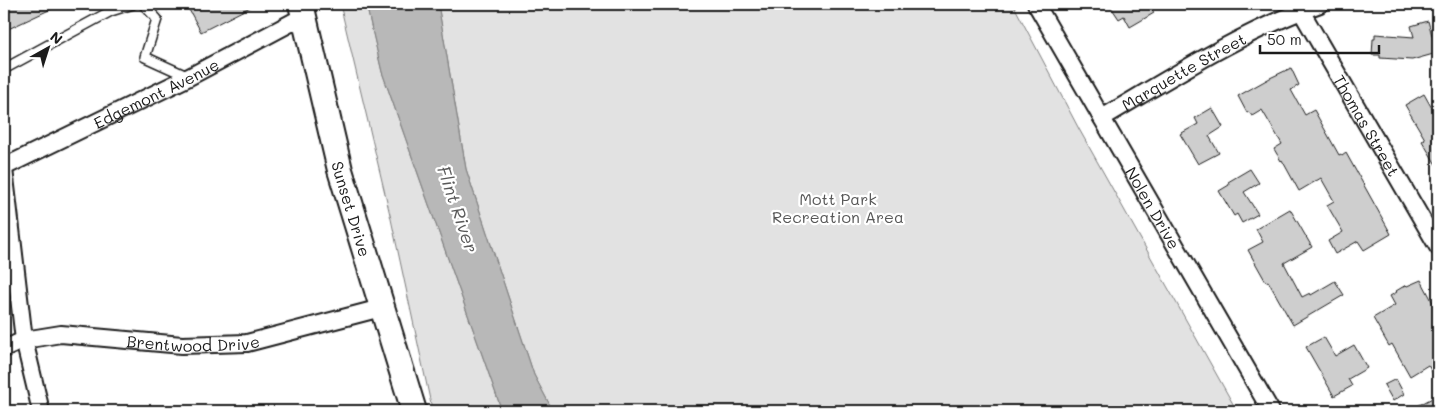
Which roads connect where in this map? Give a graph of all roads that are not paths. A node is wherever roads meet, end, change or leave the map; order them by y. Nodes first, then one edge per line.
1 (133, 4) edge
2 (144, 4) edge
3 (1036, 4) edge
4 (1320, 4) edge
5 (1299, 7) edge
6 (303, 10) edge
7 (4, 69) edge
8 (189, 77) junction
9 (1102, 118) junction
10 (4, 168) edge
11 (1438, 247) edge
12 (381, 308) junction
13 (24, 340) junction
14 (4, 349) edge
15 (41, 411) edge
16 (414, 411) edge
17 (1271, 411) edge

1 - 7 lane
2 - 8 lane
3 - 9 street, Nolen Drive
4 - 5 street, Marquette Street
5 - 9 street, Marquette Street
5 - 11 street, Thomas Street
6 - 8 street, Edgemont Avenue
6 - 12 street, Sunset Drive
8 - 10 street, Edgemont Avenue
9 - 17 street, Nolen Drive
10 - 13 street
12 - 13 street, Brentwood Drive
12 - 16 street, Sunset Drive
13 - 14 street, Brentwood Drive
13 - 15 street

